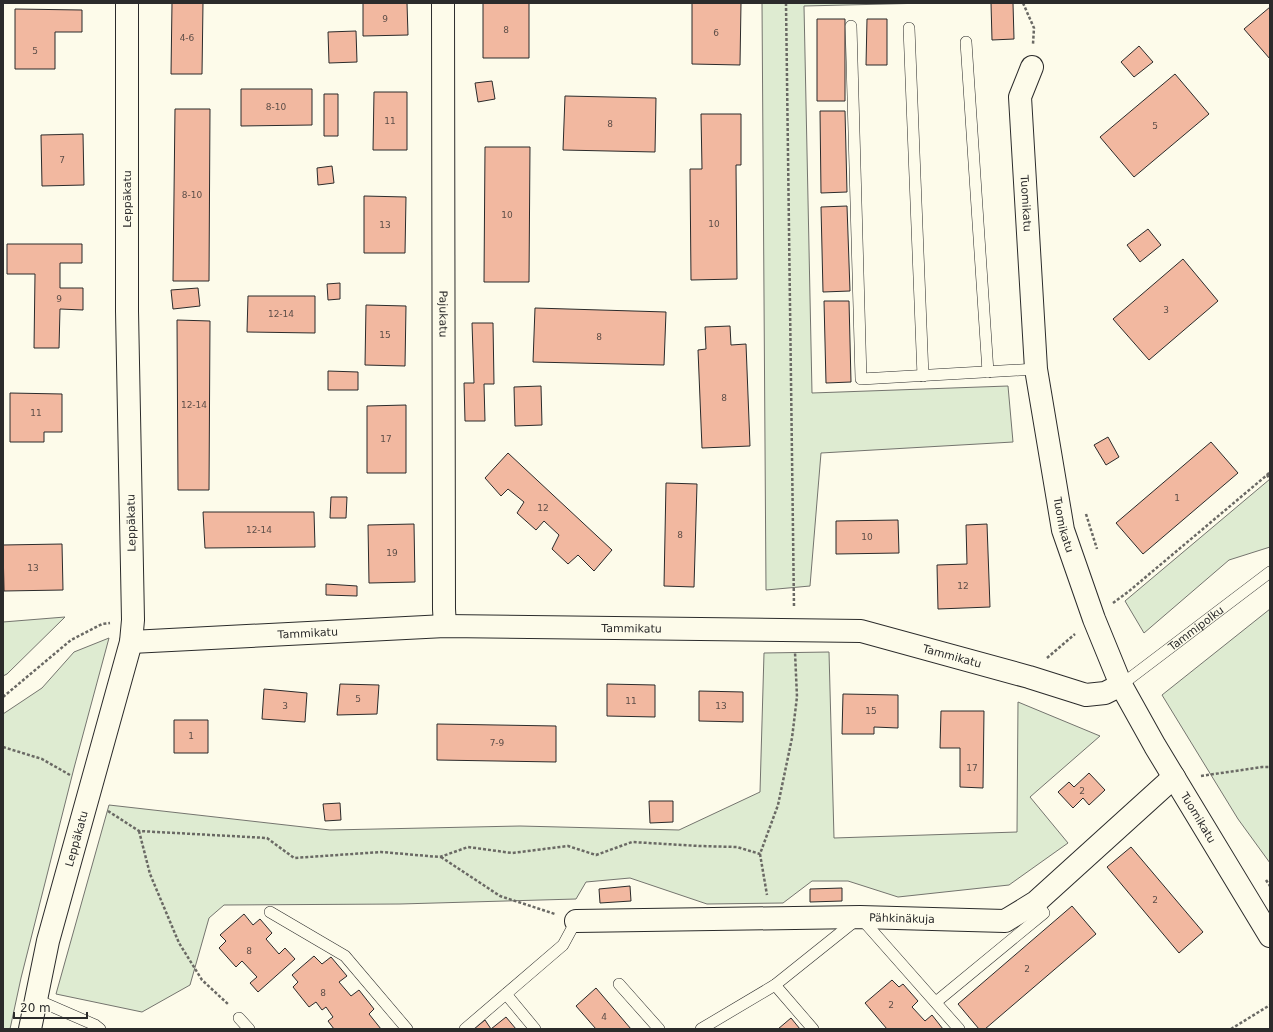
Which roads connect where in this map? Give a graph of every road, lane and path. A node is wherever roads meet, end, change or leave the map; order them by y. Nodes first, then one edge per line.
1 (127, 3) edge
2 (443, 3) edge
3 (786, 3) edge
4 (1024, 3) edge
5 (851, 26) dead end
6 (909, 28) dead end
7 (966, 42) dead end
8 (1032, 67) joint
9 (1036, 369) junction
10 (988, 372) junction
11 (923, 376) junction
12 (1270, 472) edge
13 (1267, 475) dead end
14 (1084, 509) dead end
15 (1098, 553) dead end
16 (1270, 572) edge
17 (1113, 602) dead end
18 (1116, 609) dead end
19 (133, 620) junction
20 (794, 621) junction
21 (445, 626) junction
22 (131, 642) junction
23 (1121, 685) junction
24 (3, 697) edge
25 (3, 747) edge
26 (1270, 768) edge
27 (1174, 777) junction
28 (1204, 782) dead end
29 (89, 792) junction
30 (139, 831) junction
31 (760, 854) junction
32 (440, 857) junction
33 (1262, 874) dead end
34 (1270, 886) edge
35 (1036, 902) junction
36 (270, 912) dead end
37 (860, 917) junction
38 (771, 919) junction
39 (576, 921) junction
40 (1270, 936) edge
41 (620, 984) dead end
42 (775, 985) junction
43 (506, 994) junction
44 (35, 999) junction
45 (936, 1002) junction
46 (1270, 1006) edge
47 (239, 1018) joint
48 (30, 1029) edge
49 (100, 1029) edge
50 (249, 1029) edge
51 (407, 1029) edge
52 (466, 1029) edge
53 (535, 1029) edge
54 (659, 1029) edge
55 (701, 1029) edge
56 (813, 1029) edge
57 (959, 1029) edge
58 (1231, 1029) edge

1 - 19 street, Leppäkatu
2 - 21 street, Pajukatu
3 - 20 path
4 - 8 path
5 - 11 lane
6 - 11 lane
7 - 10 lane
8 - 9 street, Tuomikatu
9 - 10 lane
9 - 23 street, Tuomikatu
10 - 11 lane
12 - 13 path
14 - 15 path
16 - 23 lane, Tammipolku
17 - 18 path
19 - 22 street, Leppäkatu
19 - 24 path
20 - 21 street, Tammikatu
20 - 23 street, Tammikatu
20 - 31 path
21 - 22 street, Tammikatu
22 - 29 street, Leppäkatu
23 - 27 street, Tuomikatu
25 - 29 path
26 - 28 path
27 - 35 street, Pähkinäkuja
27 - 40 street, Tuomikatu
29 - 30 path
29 - 44 street, Leppäkatu
30 - 32 path
30 - 47 path
31 - 32 path
31 - 38 path
32 - 39 path
33 - 34 path
35 - 37 street, Pähkinäkuja
35 - 45 lane
36 - 51 lane
37 - 38 street, Pähkinäkuja
37 - 42 lane
37 - 45 lane
38 - 39 street, Pähkinäkuja
39 - 43 lane
41 - 54 lane
42 - 55 lane
42 - 56 lane
43 - 52 lane
43 - 53 lane
44 - 48 street, Leppäkatu
44 - 49 lane
45 - 57 lane
46 - 58 path
47 - 50 lane

